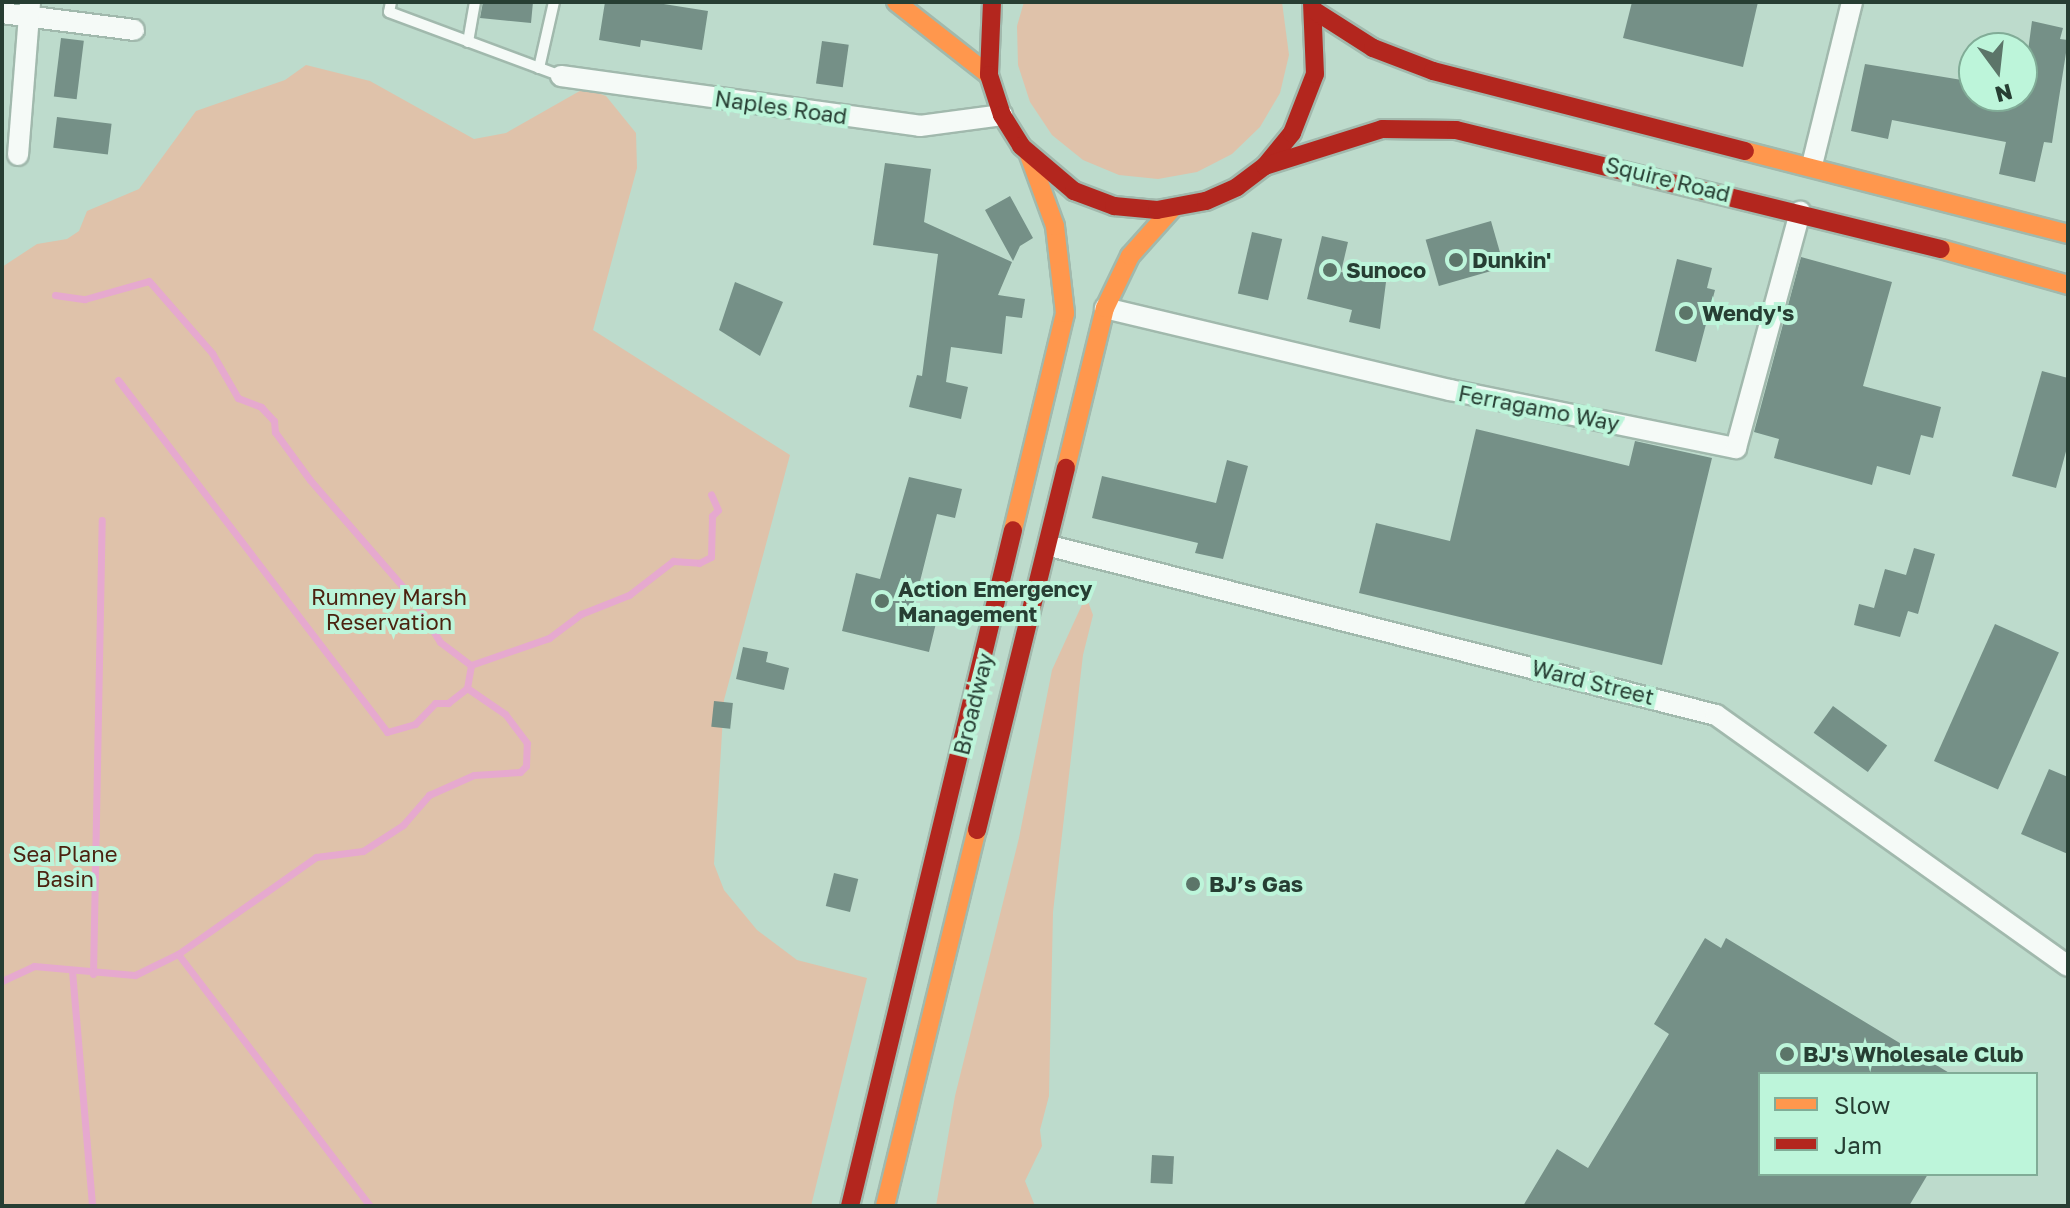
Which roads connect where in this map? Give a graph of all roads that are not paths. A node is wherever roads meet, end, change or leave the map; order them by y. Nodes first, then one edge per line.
1 (391, 2) edge
2 (475, 2) edge
3 (554, 2) edge
4 (896, 2) edge
5 (992, 2) edge
6 (1852, 2) edge
7 (1313, 6) edge
8 (29, 9) edge
9 (2, 13) edge
10 (134, 30) dead end
11 (468, 42) junction
12 (539, 68) junction
13 (989, 75) junction
14 (561, 76) joint
15 (1002, 115) junction
16 (18, 155) dead end
17 (1029, 155) junction
18 (1812, 165) junction
19 (1265, 166) junction
20 (1172, 209) junction
21 (1800, 212) junction
22 (2068, 234) edge
23 (2068, 285) edge
24 (1105, 308) junction
25 (1050, 546) junction
26 (2068, 966) edge
27 (850, 1206) edge
28 (885, 1206) edge

1 - 11 lane
2 - 11 lane
3 - 12 lane
4 - 13 main road
5 - 13 main road
6 - 18 street
7 - 18 main road
7 - 19 main road
8 - 9 street
8 - 10 street
8 - 16 street
11 - 12 lane
12 - 14 lane
13 - 15 main road
14 - 15 street, Naples Road
15 - 17 main road
17 - 20 main road
17 - 27 main road, Broadway
18 - 22 main road
19 - 20 main road
19 - 21 main road, Squire Road
20 - 24 main road, Broadway
21 - 23 main road, Squire Road
21 - 24 street, Ferragamo Way
24 - 25 main road, Broadway
25 - 26 street, Ward Street
25 - 28 main road, Broadway

